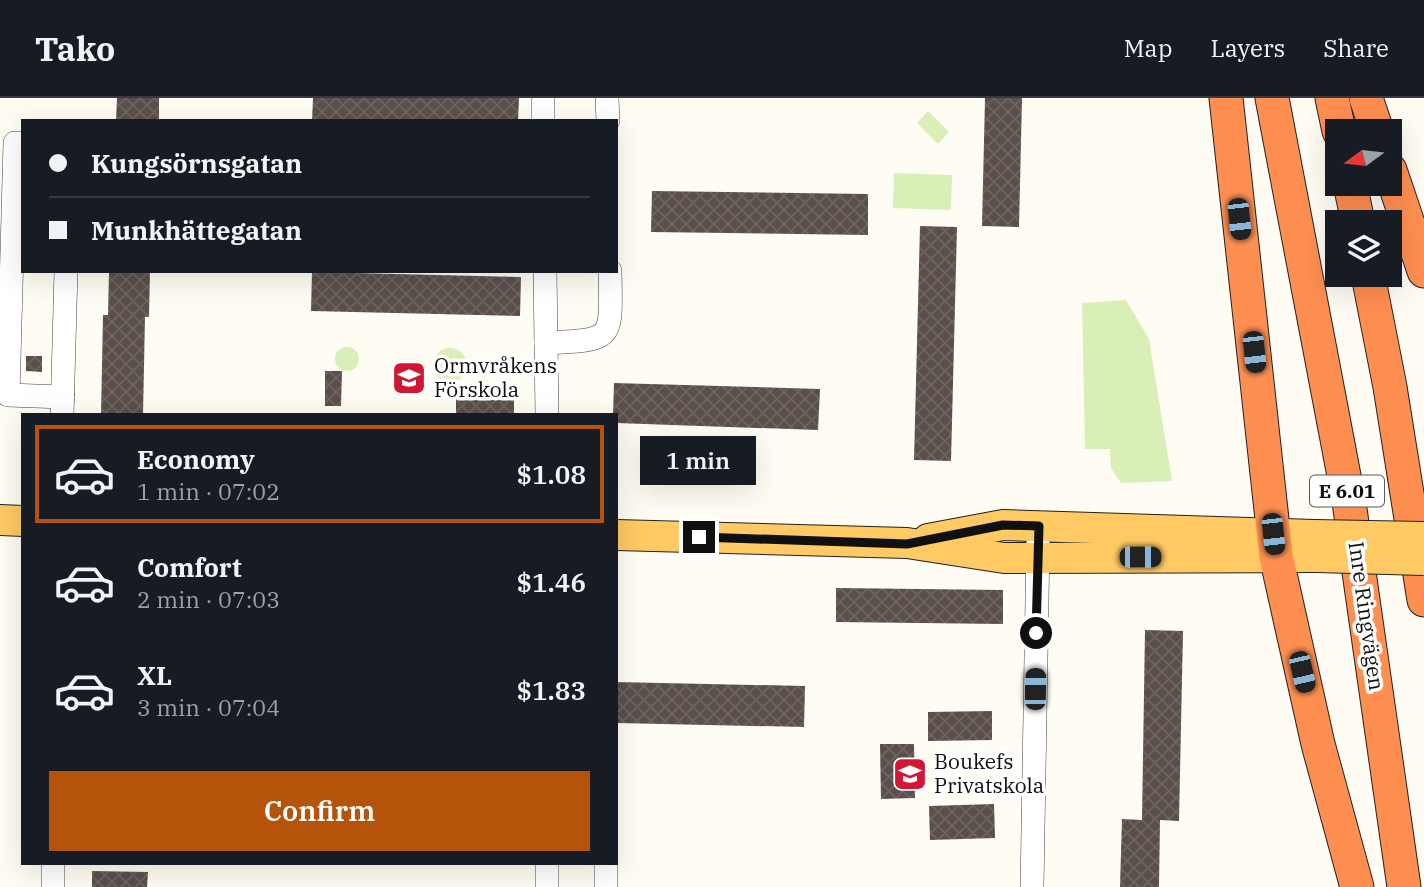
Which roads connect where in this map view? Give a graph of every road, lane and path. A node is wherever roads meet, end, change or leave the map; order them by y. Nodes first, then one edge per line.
1 (543, 98) edge
2 (607, 98) edge
3 (1226, 98) edge
4 (1272, 98) edge
5 (1332, 98) edge
6 (1366, 98) edge
7 (543, 119) edge
8 (608, 119) edge
9 (1336, 119) edge
10 (1373, 119) edge
11 (21, 143) edge
12 (1399, 196) edge
13 (1424, 271) edge
14 (66, 273) edge
15 (545, 273) edge
16 (610, 273) edge
17 (1370, 287) edge
18 (546, 343) junction
19 (62, 406) edge
20 (547, 413) edge
21 (0, 520) edge
22 (21, 520) edge
23 (1039, 526) junction
24 (618, 535) edge
25 (1424, 537) edge
26 (907, 544) junction
27 (1274, 545) junction
28 (1315, 546) junction
29 (1038, 558) junction
30 (1424, 560) edge
31 (1424, 600) edge
32 (53, 865) edge
33 (547, 865) edge
34 (606, 865) edge
35 (52, 887) edge
36 (547, 887) edge
37 (606, 887) edge
38 (1032, 887) edge
39 (1357, 887) edge
40 (1404, 887) edge

1 - 7 street
2 - 8 street
3 - 27 highway
4 - 40 highway, Inre Ringvägen / E 6.01
5 - 9 highway
6 - 10 highway
11 - 19 street
12 - 13 highway
14 - 19 street
15 - 18 street
16 - 18 street
17 - 31 highway, E 6.01
18 - 20 street
21 - 22 main road
23 - 26 main road
23 - 27 main road
23 - 29 street
24 - 26 main road
25 - 28 main road, bridge
26 - 29 main road
27 - 28 main road
27 - 29 main road
27 - 39 highway
28 - 30 main road, bridge
29 - 38 street
32 - 35 street
33 - 36 street
34 - 37 street

